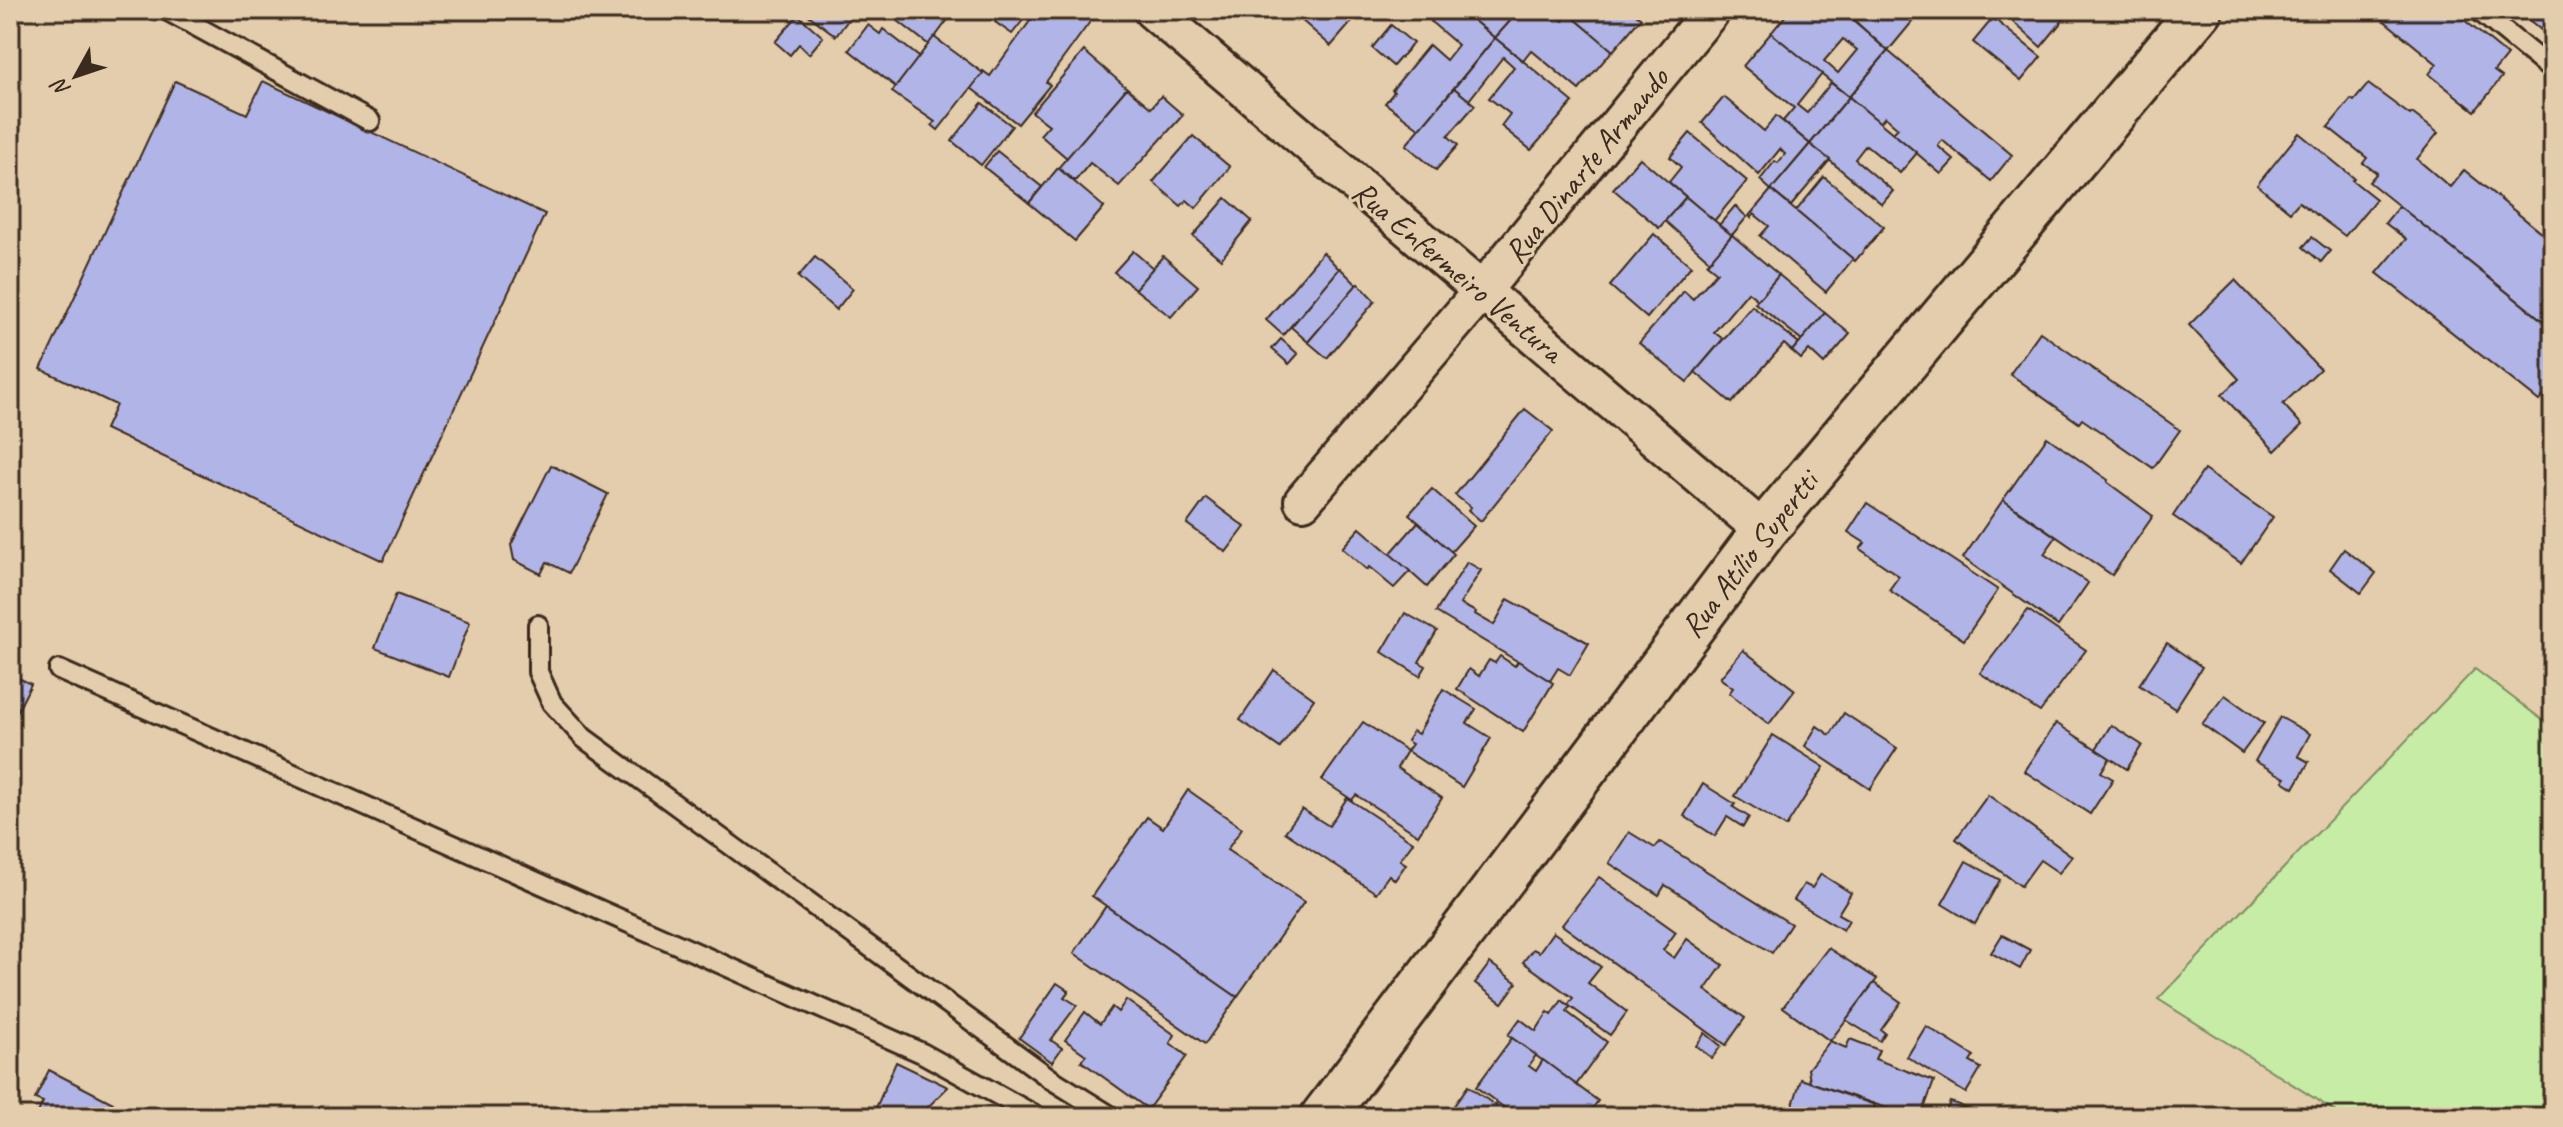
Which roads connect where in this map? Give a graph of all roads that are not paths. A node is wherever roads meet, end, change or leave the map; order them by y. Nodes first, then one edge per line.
1 (166, 10) edge
2 (1152, 10) edge
3 (1712, 10) edge
4 (2200, 10) edge
5 (2478, 10) edge
6 (2553, 71) edge
7 (370, 121) dead end
8 (1482, 291) junction
9 (1303, 501) dead end
10 (1764, 531) junction
11 (538, 625) dead end
12 (59, 670) dead end
13 (1038, 1117) edge
14 (1112, 1117) edge
15 (1323, 1117) edge

1 - 7 lane
2 - 8 street, Rua Enfermeiro Ventura
3 - 8 street, Rua Dinarte Armando
4 - 10 street, Rua Atílio Supertti
5 - 6 lane
8 - 9 street, Rua Dinarte Armando
8 - 10 street, Rua Enfermeiro Ventura
10 - 15 street, Rua Atílio Supertti
11 - 14 lane
12 - 13 lane

